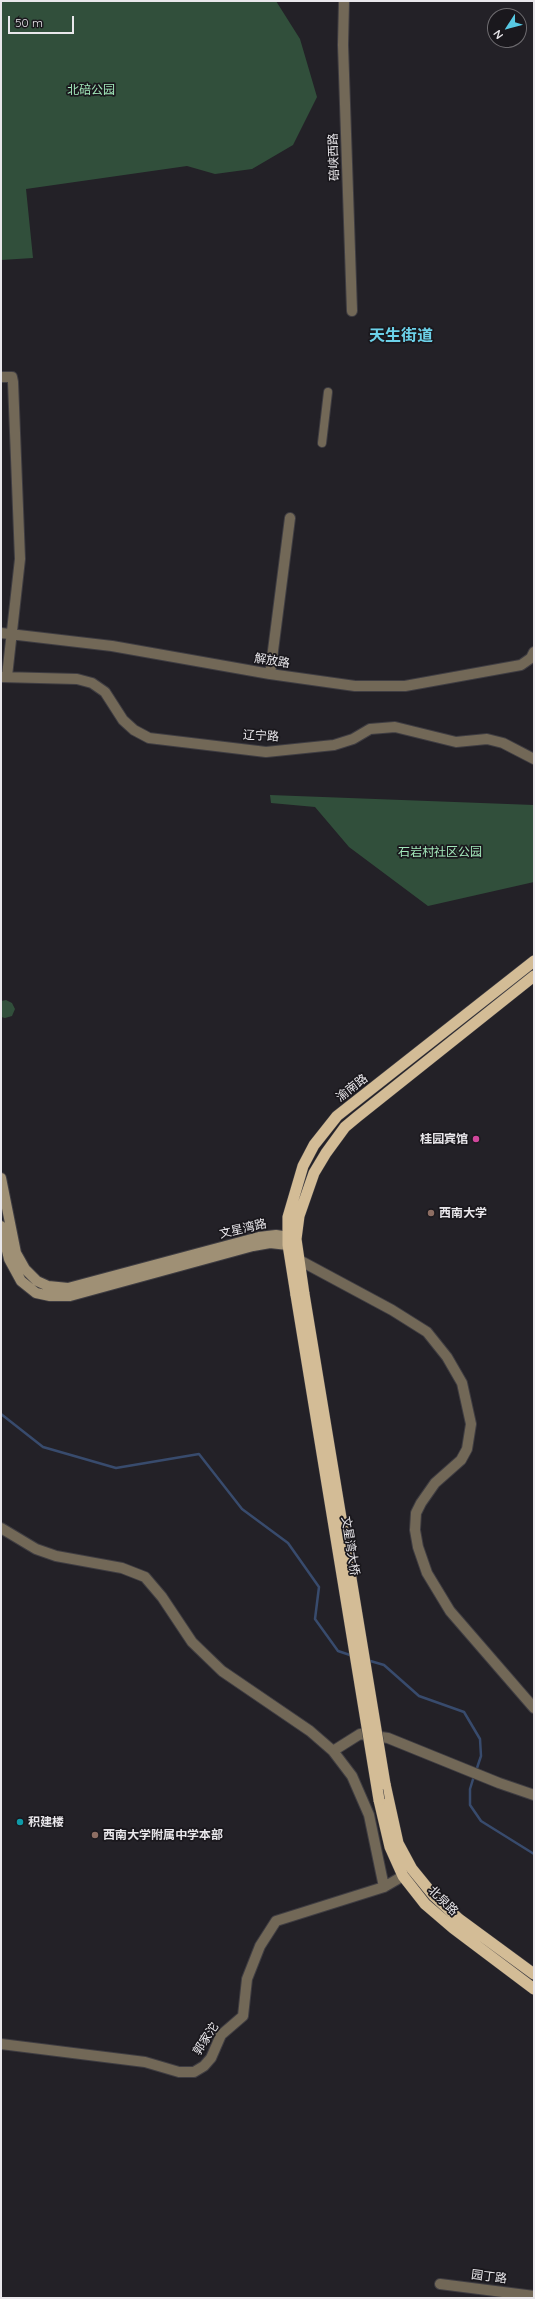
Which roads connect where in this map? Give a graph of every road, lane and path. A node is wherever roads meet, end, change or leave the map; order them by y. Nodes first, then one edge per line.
1 (344, 1) edge
2 (352, 311) dead end
3 (1, 377) edge
4 (328, 392) dead end
5 (322, 443) dead end
6 (290, 518) dead end
7 (1, 633) edge
8 (13, 633) junction
9 (534, 652) edge
10 (270, 674) junction
11 (4, 676) edge
12 (534, 759) edge
13 (534, 961) edge
14 (534, 976) edge
15 (1, 1178) edge
16 (2, 1233) edge
17 (14, 1235) junction
18 (290, 1240) junction
19 (4, 1251) edge
20 (299, 1260) junction
21 (300, 1295) junction
22 (1, 1528) edge
23 (534, 1708) edge
24 (333, 1751) junction
25 (385, 1784) joint
26 (534, 1794) edge
27 (379, 1800) joint
28 (403, 1876) junction
29 (384, 1888) junction
30 (534, 1974) edge
31 (534, 1989) edge
32 (1, 2044) edge
33 (440, 2284) dead end
34 (534, 2296) edge

1 - 2 street, 碚峡西路
3 - 8 street
4 - 5 street
6 - 10 street
7 - 8 street, 解放路
8 - 10 street, 解放路
8 - 11 street
9 - 10 street, 解放路
11 - 12 street, 辽宁路
13 - 18 highway, 渝南路
14 - 18 highway, 渝南路
15 - 17 main road, 文星湾路
16 - 17 main road
16 - 19 main road, 文星湾路
17 - 18 main road, 文星湾路
17 - 19 main road
18 - 19 main road, 文星湾路
18 - 20 highway, 渝南路
18 - 21 highway, 渝南路
20 - 21 highway, 渝南路
20 - 23 street
21 - 25 highway, 文星湾大桥, bridge
21 - 27 highway, 文星湾大桥, bridge
22 - 24 street
24 - 26 street
24 - 29 street
25 - 30 highway, 北泉路
27 - 28 highway, 北泉路
28 - 29 street, 郭家沱
28 - 31 highway, 北泉路
29 - 32 street, 郭家沱
33 - 34 street, 园丁路

